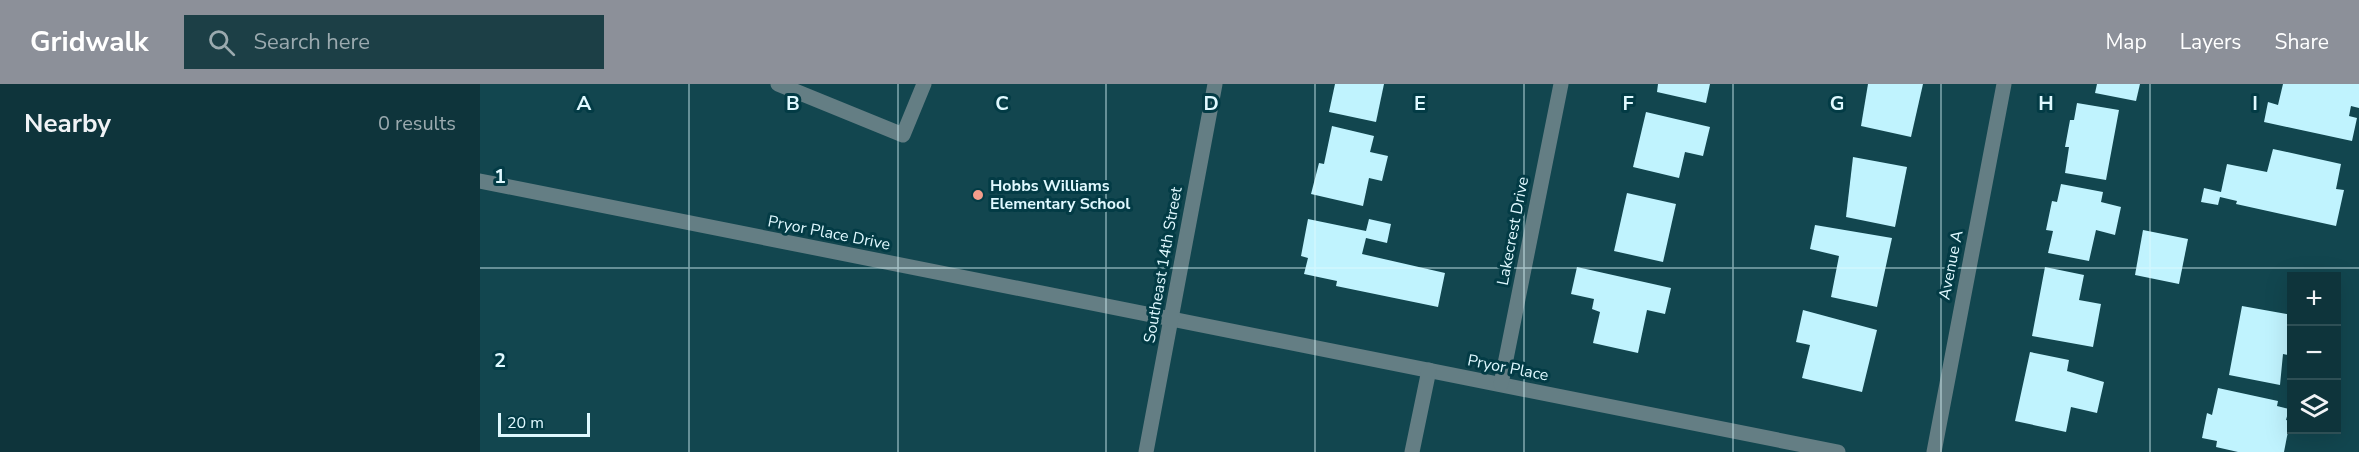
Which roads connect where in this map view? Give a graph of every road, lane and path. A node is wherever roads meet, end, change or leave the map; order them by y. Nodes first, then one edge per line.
1 (778, 84) edge
2 (924, 84) edge
3 (1215, 84) edge
4 (1561, 84) edge
5 (2004, 84) edge
6 (480, 181) edge
7 (1171, 320) junction
8 (1429, 370) junction
9 (1501, 384) junction
10 (1146, 452) edge
11 (1412, 452) edge
12 (1838, 452) edge
13 (1934, 452) edge

1 - 2 street
3 - 7 street, Southeast 14th Street
4 - 9 street, Lakecrest Drive
5 - 13 street, Avenue A
6 - 7 street, Pryor Place Drive
7 - 8 street, Pryor Place
7 - 10 street, Southeast 14th Street
8 - 9 street, Pryor Place
8 - 11 street
9 - 12 street, Pryor Place

